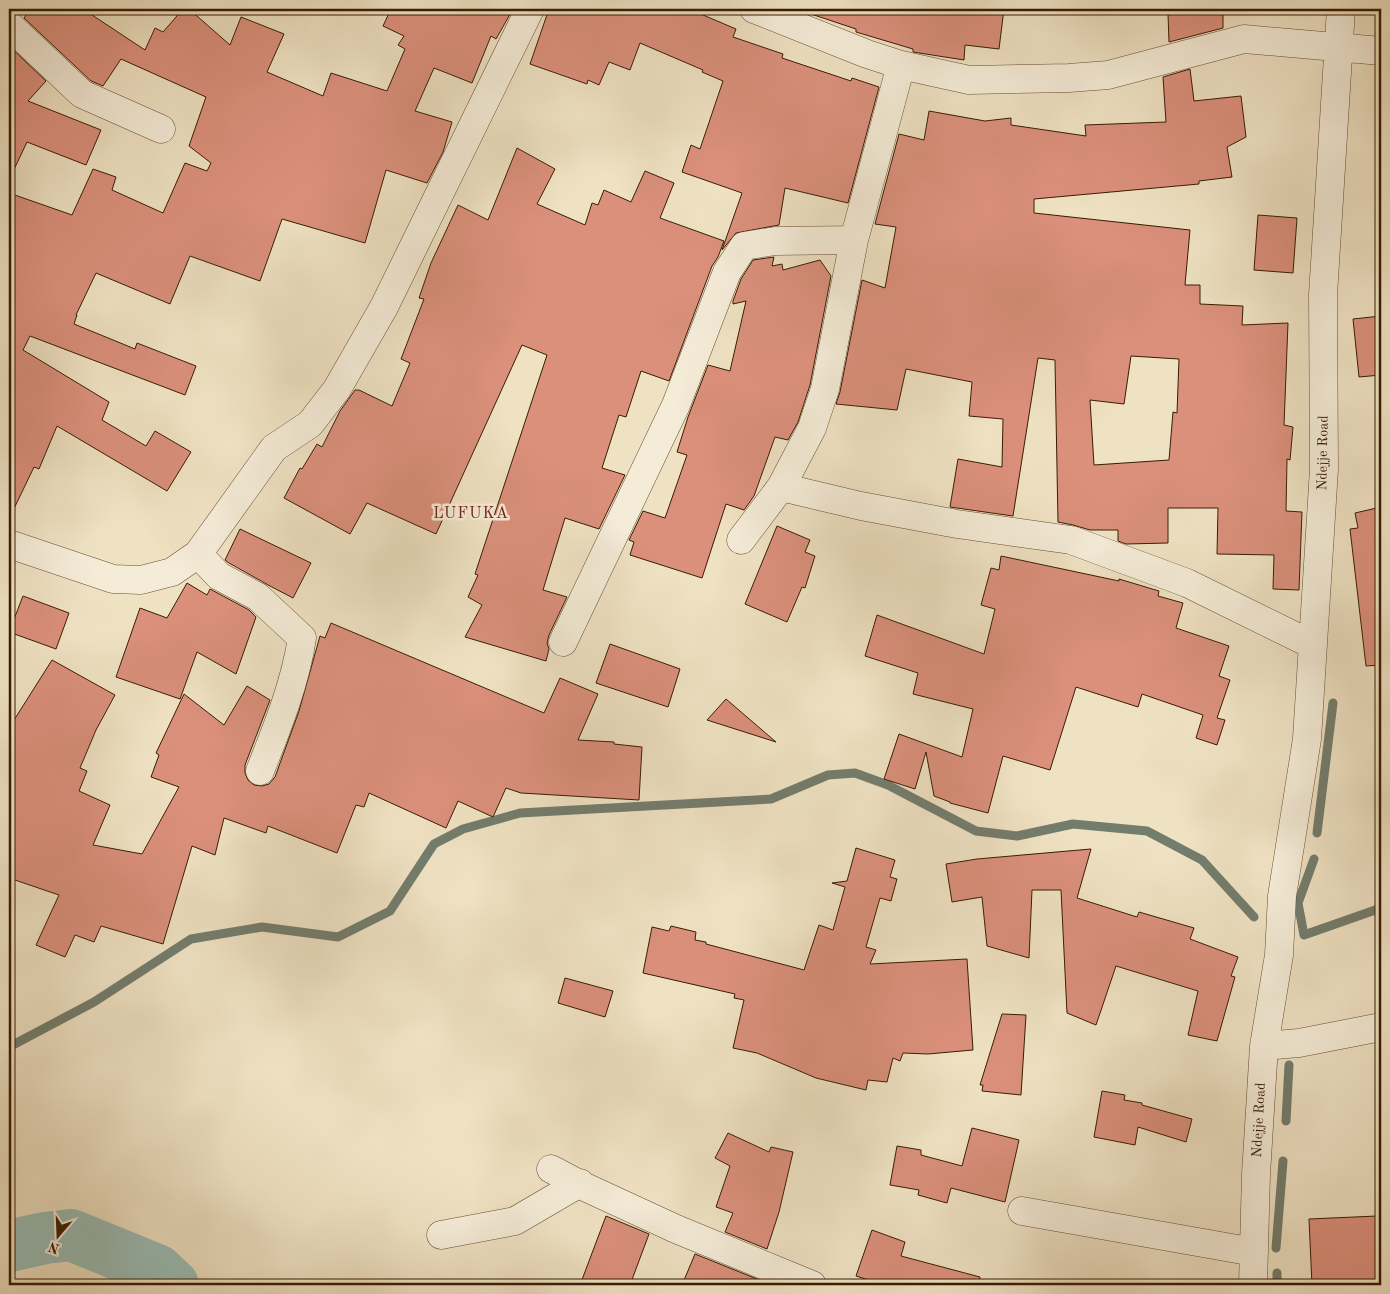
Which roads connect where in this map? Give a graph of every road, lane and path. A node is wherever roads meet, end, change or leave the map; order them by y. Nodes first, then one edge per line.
1 (530, 9) edge
2 (754, 9) edge
3 (1340, 9) edge
4 (783, 15) edge
5 (9, 25) edge
6 (1338, 48) junction
7 (1381, 51) edge
8 (901, 65) junction
9 (161, 129) dead end
10 (854, 240) junction
11 (781, 487) junction
12 (741, 540) dead end
13 (9, 544) edge
14 (198, 554) junction
15 (562, 642) dead end
16 (1312, 645) junction
17 (260, 771) dead end
18 (1381, 1027) edge
19 (1264, 1046) junction
20 (551, 1169) dead end
21 (580, 1184) junction
22 (1022, 1211) dead end
23 (441, 1235) dead end
24 (1254, 1252) junction
25 (812, 1285) edge
26 (1253, 1285) edge

1 - 14 street
2 - 4 street
3 - 6 street, Ndejje Road
4 - 8 street
5 - 9 street
6 - 7 street
6 - 8 street
6 - 16 street, Ndejje Road
8 - 10 street
10 - 11 street
10 - 15 street
11 - 12 street
11 - 16 street
13 - 14 street
14 - 17 street
16 - 19 street, Ndejje Road
18 - 19 street
19 - 24 street, Ndejje Road
20 - 21 street
21 - 23 street
21 - 25 street
22 - 24 street
24 - 26 street, Ndejje Road

